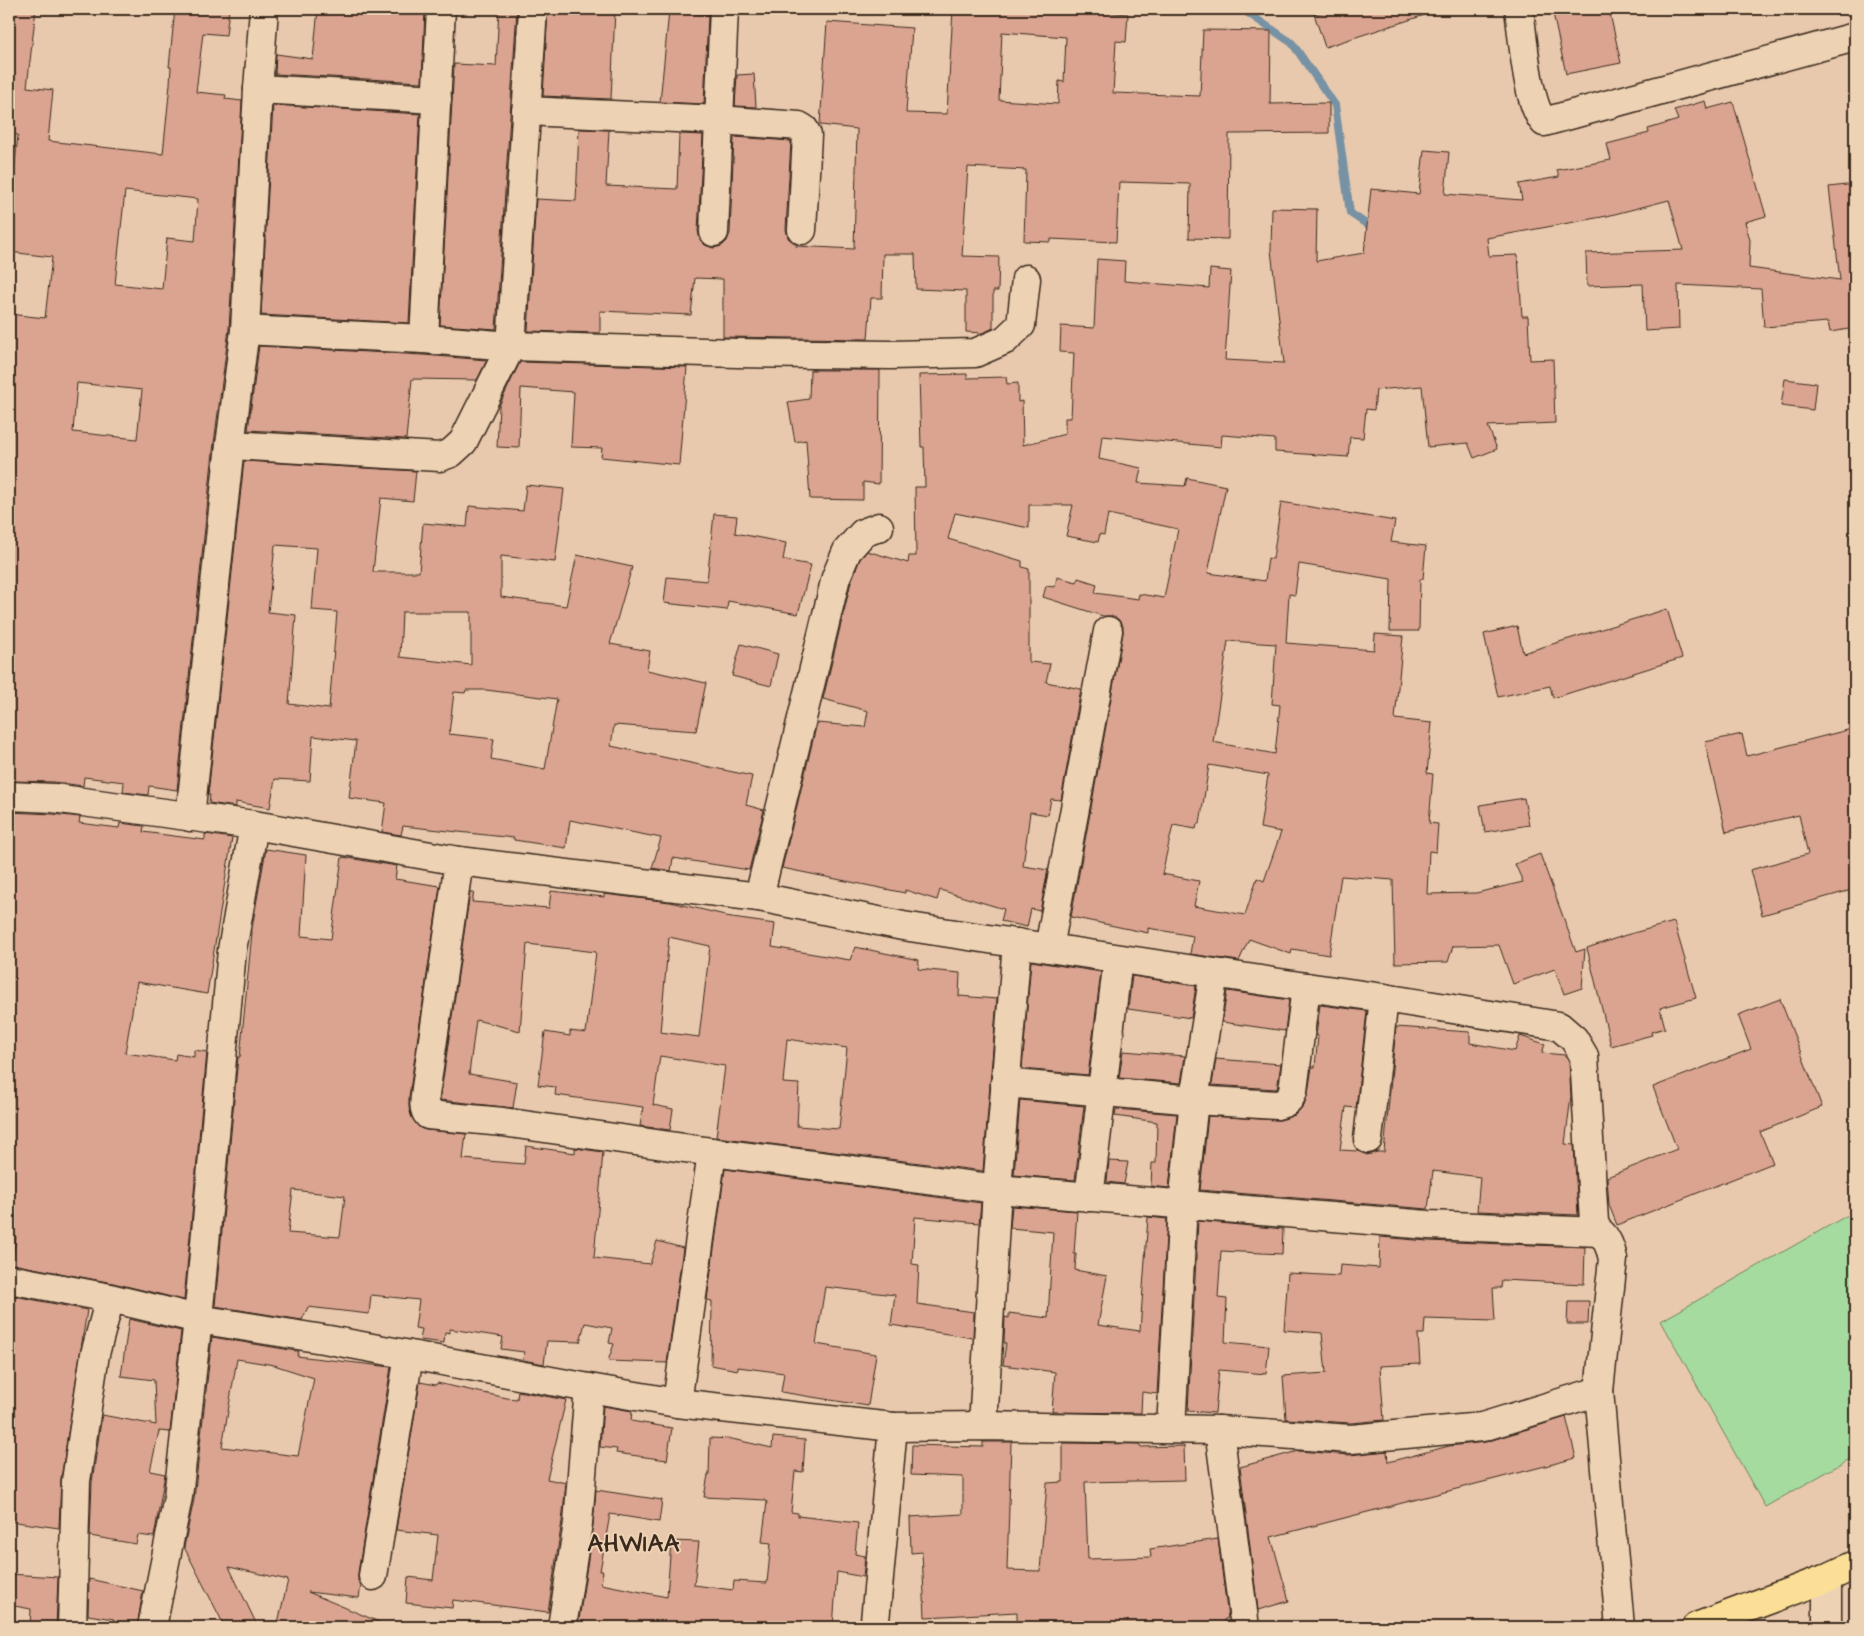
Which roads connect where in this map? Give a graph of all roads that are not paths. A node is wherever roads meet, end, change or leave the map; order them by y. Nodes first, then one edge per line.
1 (264, 9) edge
2 (441, 9) edge
3 (533, 9) edge
4 (724, 9) edge
5 (1518, 9) edge
6 (1855, 37) edge
7 (258, 89) junction
8 (437, 99) junction
9 (526, 111) junction
10 (719, 120) junction
11 (802, 230) dead end
12 (714, 232) dead end
13 (1026, 279) dead end
14 (246, 330) junction
15 (424, 339) junction
16 (511, 346) junction
17 (230, 445) junction
18 (879, 527) dead end
19 (1108, 631) dead end
20 (9, 796) edge
21 (190, 817) junction
22 (254, 825) junction
23 (459, 861) junction
24 (759, 897) junction
25 (1017, 944) junction
26 (1049, 948) junction
27 (1118, 959) junction
28 (1214, 973) junction
29 (1306, 988) junction
30 (1384, 998) junction
31 (1005, 1083) junction
32 (1102, 1092) junction
33 (1194, 1100) junction
34 (1368, 1139) dead end
35 (712, 1152) junction
36 (997, 1189) junction
37 (1089, 1197) junction
38 (1183, 1204) junction
39 (1600, 1232) junction
40 (9, 1279) edge
41 (110, 1298) junction
42 (198, 1319) junction
43 (409, 1355) junction
44 (589, 1388) junction
45 (1599, 1392) junction
46 (677, 1403) junction
47 (893, 1426) junction
48 (983, 1426) junction
49 (1171, 1429) junction
50 (1218, 1430) junction
51 (1855, 1565) edge
52 (373, 1576) dead end
53 (1827, 1578) junction
54 (875, 1621) dead end
55 (72, 1627) edge
56 (152, 1627) edge
57 (562, 1627) edge
58 (1245, 1627) edge
59 (1620, 1627) edge
60 (1696, 1627) edge
61 (1826, 1627) edge

1 - 7 street
2 - 8 street
3 - 9 street
4 - 10 street
5 - 6 street
7 - 8 street
7 - 14 street
8 - 15 street
9 - 10 street
9 - 16 street
10 - 11 street
10 - 12 street
13 - 16 street
14 - 15 street
14 - 17 street
15 - 16 street
16 - 17 street
17 - 21 street
18 - 24 street
19 - 26 street
20 - 21 street
21 - 22 street
22 - 23 street
22 - 42 street
23 - 24 street
23 - 35 street
24 - 25 street
25 - 26 street
25 - 31 street
26 - 27 street
27 - 28 street
27 - 32 street
28 - 29 street
28 - 33 street
29 - 30 street
29 - 33 street
30 - 34 street
30 - 39 street
31 - 32 street
31 - 36 street
32 - 33 street
32 - 37 street
33 - 38 street
35 - 36 street
35 - 46 street
36 - 37 street
36 - 48 street
37 - 38 street
38 - 39 street
38 - 49 street
39 - 45 street
40 - 41 street
41 - 42 street
41 - 55 street
42 - 43 street
42 - 56 street
43 - 44 street
43 - 52 street
44 - 46 street
44 - 57 street
45 - 50 street
45 - 59 street
46 - 47 street
47 - 48 street
47 - 54 street
48 - 49 street
49 - 50 street
50 - 58 street
51 - 53 main road
53 - 60 main road
53 - 61 street

